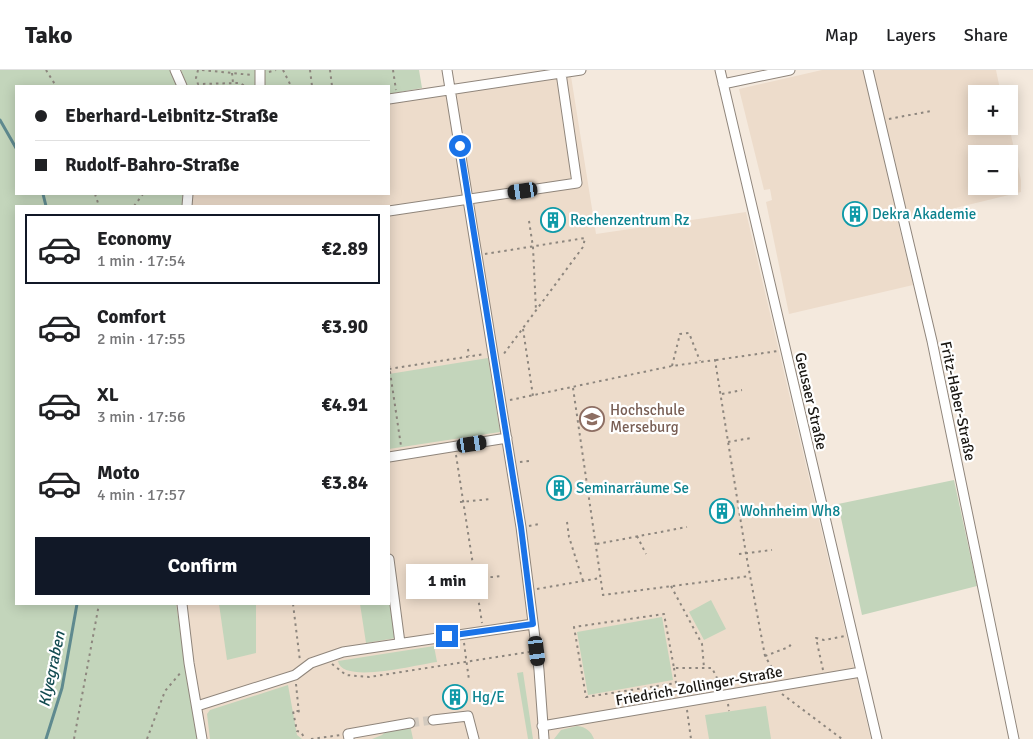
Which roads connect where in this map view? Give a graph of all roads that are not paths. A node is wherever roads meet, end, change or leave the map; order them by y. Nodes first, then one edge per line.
1 (175, 70) edge
2 (447, 70) edge
3 (581, 70) edge
4 (720, 70) edge
5 (790, 70) edge
6 (868, 70) edge
7 (260, 72) edge
8 (561, 73) junction
9 (723, 84) junction
10 (182, 85) edge
11 (260, 85) edge
12 (451, 90) junction
13 (394, 98) edge
14 (469, 199) junction
15 (390, 211) edge
16 (507, 438) junction
17 (390, 457) edge
18 (390, 567) edge
19 (182, 605) edge
20 (533, 624) junction
21 (400, 643) junction
22 (861, 672) junction
23 (198, 706) junction
24 (433, 720) tunnel mouth
25 (410, 724) tunnel mouth
26 (542, 726) junction
27 (348, 736) edge
28 (202, 739) edge
29 (474, 739) edge
30 (544, 739) edge
31 (877, 739) edge
32 (1014, 739) edge

1 - 10 street
2 - 12 street
3 - 8 street
4 - 9 street, Geusaer Straße
5 - 9 street
6 - 32 street, Fritz-Haber-Straße
7 - 11 street
8 - 12 street
8 - 14 street
9 - 22 street, Geusaer Straße
12 - 13 street
12 - 14 street
14 - 15 street
14 - 16 street
16 - 17 street
16 - 20 street
18 - 21 street
19 - 23 street
20 - 21 street
20 - 26 street
21 - 23 street
22 - 26 street, Friedrich-Zollinger-Straße
22 - 31 street, Geusaer Straße
23 - 28 street
24 - 29 street
25 - 27 street
26 - 30 street

